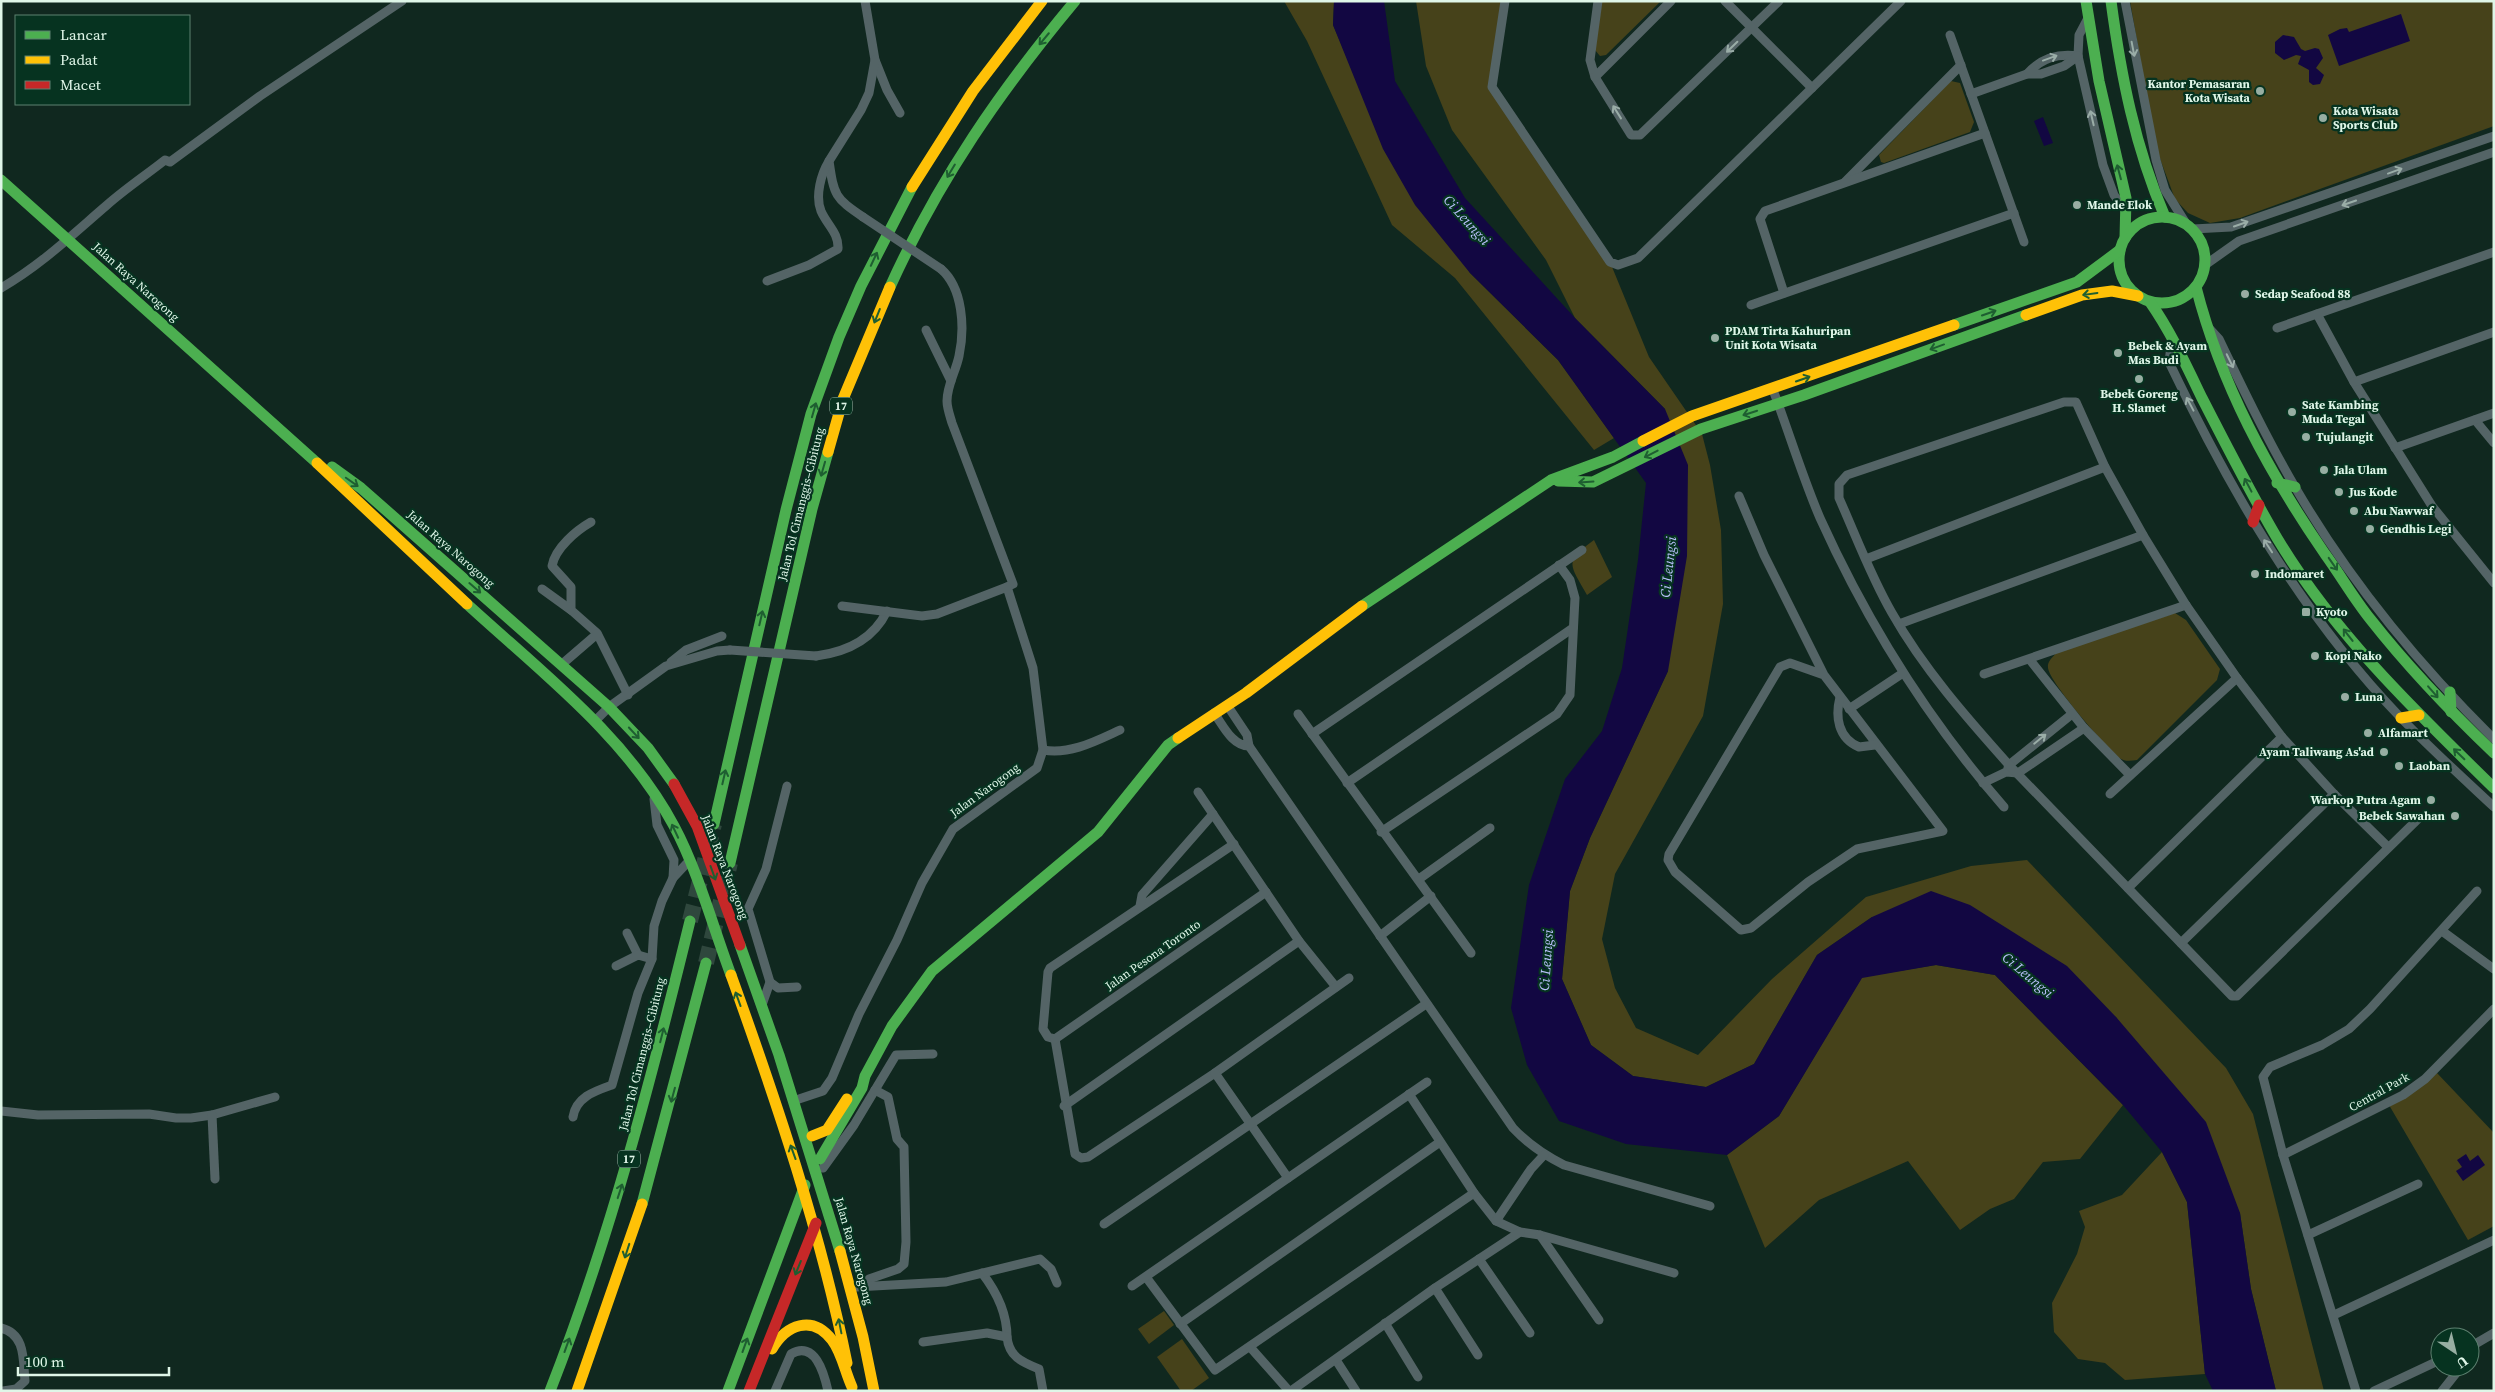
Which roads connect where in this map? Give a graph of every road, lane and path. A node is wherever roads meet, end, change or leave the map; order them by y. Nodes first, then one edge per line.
1 (402, 1) edge
2 (865, 1) edge
3 (1042, 1) edge
4 (1075, 1) edge
5 (1506, 1) edge
6 (1598, 1) edge
7 (1670, 1) edge
8 (1726, 1) edge
9 (1779, 1) edge
10 (1901, 1) edge
11 (2086, 1) edge
12 (2111, 1) edge
13 (2125, 1) edge
14 (2088, 18) junction
15 (1752, 27) junction
16 (1950, 35) dead end
17 (2078, 56) junction
18 (875, 60) junction
19 (1961, 65) junction
20 (1595, 77) junction
21 (1812, 88) junction
22 (1971, 94) junction
23 (900, 113) dead end
24 (1985, 133) junction
25 (2494, 136) edge
26 (2494, 152) edge
27 (829, 161) junction
28 (1, 180) edge
29 (1843, 184) junction
30 (2127, 212) junction
31 (2014, 213) junction
32 (2165, 216) junction
33 (2189, 226) junction
34 (2125, 238) junction
35 (68, 240) junction
36 (2024, 242) dead end
37 (2120, 250) junction
38 (2494, 252) edge
39 (2205, 265) junction
40 (767, 280) dead end
41 (2196, 287) junction
42 (1, 288) edge
43 (1784, 294) junction
44 (2138, 296) junction
45 (2150, 302) junction
46 (1751, 305) dead end
47 (2317, 314) junction
48 (2203, 321) junction
49 (2277, 328) dead end
50 (926, 330) dead end
51 (2494, 332) edge
52 (2172, 336) junction
53 (951, 382) junction
54 (2354, 382) junction
55 (1773, 390) junction
56 (1778, 404) junction
57 (2494, 413) edge
58 (2476, 420) junction
59 (2494, 443) edge
60 (298, 444) junction
61 (2395, 448) junction
62 (2105, 467) junction
63 (1551, 480) junction
64 (2277, 483) junction
65 (2295, 487) junction
66 (1739, 496) dead end
67 (2259, 505) junction
68 (591, 522) dead end
69 (2254, 522) junction
70 (2143, 535) junction
71 (1582, 550) dead end
72 (1866, 559) junction
73 (1559, 565) junction
74 (2494, 583) edge
75 (1007, 587) junction
76 (542, 589) dead end
77 (2186, 605) junction
78 (842, 606) dead end
79 (571, 610) junction
80 (887, 611) junction
81 (1899, 624) junction
82 (1573, 628) junction
83 (597, 634) junction
84 (722, 636) dead end
85 (2030, 660) junction
86 (561, 665) junction
87 (666, 666) junction
88 (1903, 673) junction
89 (1984, 674) dead end
90 (1824, 675) junction
91 (2238, 678) junction
92 (2450, 692) junction
93 (628, 695) junction
94 (1840, 697) junction
95 (1227, 705) junction
96 (609, 707) junction
97 (1848, 709) junction
98 (2451, 712) junction
99 (1214, 713) junction
100 (1298, 714) dead end
101 (2072, 714) junction
102 (2419, 715) junction
103 (2401, 718) junction
104 (596, 721) junction
105 (2084, 728) junction
106 (1120, 730) dead end
107 (1312, 734) junction
108 (2282, 737) junction
109 (2494, 739) edge
110 (1875, 745) junction
111 (1249, 746) junction
112 (1043, 750) junction
113 (2494, 753) edge
114 (2008, 768) junction
115 (2018, 773) junction
116 (2130, 775) junction
117 (1347, 783) junction
118 (1983, 783) junction
119 (787, 786) dead end
120 (2494, 788) edge
121 (653, 791) junction
122 (1198, 792) dead end
123 (2110, 794) dead end
124 (2334, 794) junction
125 (2004, 807) dead end
126 (2494, 807) edge
127 (1213, 814) junction
128 (2420, 817) dead end
129 (714, 824) tunnel mouth
130 (1490, 828) dead end
131 (1381, 832) junction
132 (1234, 844) junction
133 (2388, 847) junction
134 (689, 862) junction
135 (730, 863) tunnel mouth
136 (673, 878) junction
137 (1419, 879) junction
138 (2128, 888) junction
139 (2477, 891) dead end
140 (1266, 892) junction
141 (1431, 896) junction
142 (1140, 906) junction
143 (690, 921) tunnel mouth
144 (2442, 931) junction
145 (627, 934) dead end
146 (1380, 936) junction
147 (1299, 941) junction
148 (2181, 943) junction
149 (1471, 953) dead end
150 (638, 955) junction
151 (652, 959) junction
152 (706, 963) tunnel mouth
153 (616, 966) dead end
154 (2494, 969) edge
155 (1349, 978) dead end
156 (770, 982) junction
157 (797, 987) dead end
158 (1336, 987) junction
159 (1426, 1004) junction
160 (762, 1006) junction
161 (2494, 1009) edge
162 (1055, 1039) junction
163 (933, 1054) dead end
164 (779, 1055) junction
165 (1215, 1073) junction
166 (865, 1076) junction
167 (1427, 1082) dead end
168 (875, 1090) junction
169 (1409, 1094) junction
170 (275, 1096) dead end
171 (799, 1099) junction
172 (1064, 1106) junction
173 (1, 1112) edge
174 (212, 1116) junction
175 (573, 1117) dead end
176 (1250, 1126) junction
177 (812, 1136) junction
178 (1440, 1142) junction
179 (1544, 1155) junction
180 (2283, 1155) junction
181 (822, 1163) junction
182 (1288, 1178) junction
183 (215, 1179) dead end
184 (819, 1180) junction
185 (2418, 1184) dead end
186 (805, 1185) junction
187 (1474, 1193) junction
188 (1710, 1206) dead end
189 (830, 1218) junction
190 (1496, 1221) junction
191 (816, 1223) junction
192 (1104, 1224) dead end
193 (1520, 1232) junction
194 (2308, 1234) junction
195 (1540, 1235) junction
196 (2494, 1240) edge
197 (1479, 1259) junction
198 (982, 1272) junction
199 (1674, 1273) dead end
200 (1146, 1277) junction
201 (1057, 1283) dead end
202 (869, 1285) junction
203 (1132, 1286) dead end
204 (856, 1287) junction
205 (1435, 1288) junction
206 (2334, 1315) junction
207 (1599, 1320) dead end
208 (860, 1322) junction
209 (1385, 1323) junction
210 (1180, 1324) junction
211 (1, 1328) edge
212 (1530, 1333) dead end
213 (2494, 1333) edge
214 (1007, 1337) junction
215 (2480, 1341) edge
216 (923, 1342) dead end
217 (1250, 1347) junction
218 (1478, 1355) dead end
219 (1336, 1360) junction
220 (2430, 1365) edge
221 (758, 1368) junction
222 (1418, 1377) dead end
223 (2453, 1377) edge
224 (852, 1389) edge
225 (3, 1391) edge
226 (550, 1391) edge
227 (577, 1391) edge
228 (728, 1391) edge
229 (749, 1391) edge
230 (775, 1391) edge
231 (828, 1391) edge
232 (874, 1391) edge
233 (1042, 1391) edge
234 (1290, 1391) edge
235 (1356, 1391) edge
236 (2356, 1391) edge
237 (2374, 1391) edge
238 (2442, 1391) edge

1 - 35 street
2 - 18 street
129 -> 3 main road, Jalan Tol Cimanggis–Cibitung / 17
4 -> 135 main road, Jalan Tol Cimanggis–Cibitung / 17
5 - 21 street
6 - 20 street
7 - 20 street
8 - 15 street
9 - 15 street
10 - 21 street
11 - 14 main road
12 - 32 main road
13 -> 33 street
14 - 17 street
30 -> 14 main road
15 -> 20 street
15 - 21 street
16 - 19 street
17 - 22 street
30 -> 17 street
18 - 23 street
18 - 27 street
19 - 22 street
19 - 29 street
22 - 24 street
24 - 29 street
24 - 31 street
33 -> 25 street
26 -> 39 street
27 - 40 street
27 - 53 street, bridge
28 - 35 main road, Jalan Raya Narogong
29 - 43 street
30 - 34 main road
31 - 36 street
31 - 43 street
32 - 33 main road
32 - 34 main road
33 - 39 main road
34 - 37 main road
35 - 42 street
35 - 60 main road, Jalan Raya Narogong
37 - 44 main road
55 -> 37 main road
38 - 47 street
39 - 41 main road
41 - 45 main road
41 - 48 main road
43 - 46 street
44 - 45 main road
44 -> 56 main road
45 - 52 main road
47 - 49 street
47 - 54 street
48 - 64 main road
48 -> 65 street
50 - 53 street
51 - 54 street
67 -> 52 main road
69 -> 52 street
53 - 75 street
54 - 61 street
55 - 56 street
55 - 63 main road
56 -> 63 main road
56 - 88 street
57 - 58 street
58 - 59 street
58 - 61 street
60 -> 86 main road, Jalan Raya Narogong
60 - 104 main road, Jalan Raya Narogong
61 - 74 street
62 - 70 street
62 - 72 street
62 - 72 street
63 - 95 main road
64 - 65 main road
64 -> 98 main road
65 - 92 street
66 - 90 street
67 - 69 main road
102 -> 67 main road
68 - 79 street
103 -> 69 street
70 - 77 street
70 - 81 street
71 - 73 street
72 - 81 street
73 - 82 street
73 - 107 street
75 - 80 street
75 - 112 street
76 - 79 street
77 - 85 street
77 - 91 street
78 - 80 street
79 - 83 street
80 - 87 street, bridge
81 - 114 street
82 - 117 street
82 - 131 street
83 - 86 street
83 - 93 street
84 - 87 street
85 - 89 street
85 - 101 street
86 - 96 main road, Jalan Raya Narogong
87 - 93 street
88 - 97 street
88 - 118 street
90 - 94 street
90 - 110 street
91 - 108 street
91 - 116 street
92 - 98 main road
92 - 109 street
93 - 96 street
94 - 97 street
94 - 110 street
95 - 99 main road
95 - 111 street
96 - 104 street
96 -> 160 main road, Jalan Raya Narogong
97 - 110 street
98 - 113 main road
99 - 111 street
99 - 166 main road
100 - 107 street
101 - 105 street
114 -> 101 street
102 - 103 main road
120 -> 102 main road
103 - 126 street
104 - 121 main road, Jalan Raya Narogong
105 - 115 street
105 - 116 street
106 - 112 street
107 - 117 street
108 - 124 street
108 - 138 street
111 - 146 street
112 - 171 street, Jalan Narogong
114 - 115 street
114 - 118 street
115 - 138 street
116 - 123 street
117 - 131 street
118 - 125 street
119 - 156 street
134 -> 121 main road, Jalan Raya Narogong
121 - 136 street
122 - 127 street
124 - 133 street
124 - 148 street
127 - 132 street
127 - 142 street
128 - 133 street
130 - 137 street
131 - 137 street
132 - 140 street
132 - 142 street
133 - 148 street
134 - 136 street
186 -> 134 main road, Jalan Raya Narogong
136 - 151 street
137 - 141 street
138 - 148 street
139 - 144 street
140 - 147 street
140 - 162 street, Jalan Pesona Toronto
141 - 146 street
141 - 149 street
142 - 162 street
226 -> 143 main road, Jalan Tol Cimanggis–Cibitung / 17
144 - 154 street
144 - 180 street
145 - 150 street
146 - 159 street
147 - 158 street
147 - 172 street
150 - 151 street
150 - 153 street
151 - 175 street
152 -> 227 main road, 17
155 - 158 street
156 - 157 street
156 - 160 street
158 - 165 street
159 - 176 street
159 - 179 street
160 - 164 main road, Jalan Raya Narogong
161 - 180 street, Central Park
162 - 172 street
163 - 168 street
164 - 171 main road
164 - 184 main road, Jalan Raya Narogong
165 - 172 street
165 - 176 street
166 - 177 main road
166 - 181 main road
167 - 169 street
168 - 181 street
168 - 202 street
169 - 178 street
169 - 182 street
170 - 174 street
171 - 177 main road
173 - 174 street
174 - 183 street
176 - 182 street
176 - 192 street
177 - 181 main road
178 - 187 street
178 - 210 street
179 - 188 street
179 - 190 street
180 - 194 street
181 - 204 main road
182 - 200 street
184 - 186 main road
184 - 189 main road, Jalan Raya Narogong
185 - 194 street
186 - 191 main road, Jalan Raya Narogong
228 -> 186 main road
187 - 190 street
187 - 217 street
189 - 191 main road
189 - 208 main road, Jalan Raya Narogong
190 - 193 street
191 -> 221 main road
224 -> 191 main road, Jalan Raya Narogong
193 - 195 street
193 - 197 street
194 - 206 street
195 - 199 street
195 - 207 street
196 - 206 street
197 - 205 street
197 - 212 street
198 - 201 street
198 - 202 street
198 - 214 street
200 - 203 street
200 - 210 street
202 - 204 street
204 - 208 main road
205 - 209 street
205 - 218 street
206 - 236 street
208 - 232 main road, Jalan Raya Narogong
209 - 219 street
209 - 222 street
210 - 217 street
211 - 225 street
213 - 215 street
214 - 216 street
214 - 233 street
217 - 234 street
219 - 234 street
219 - 235 street
220 - 237 street
221 - 224 main road
221 - 229 main road
223 - 238 street
230 - 231 street

